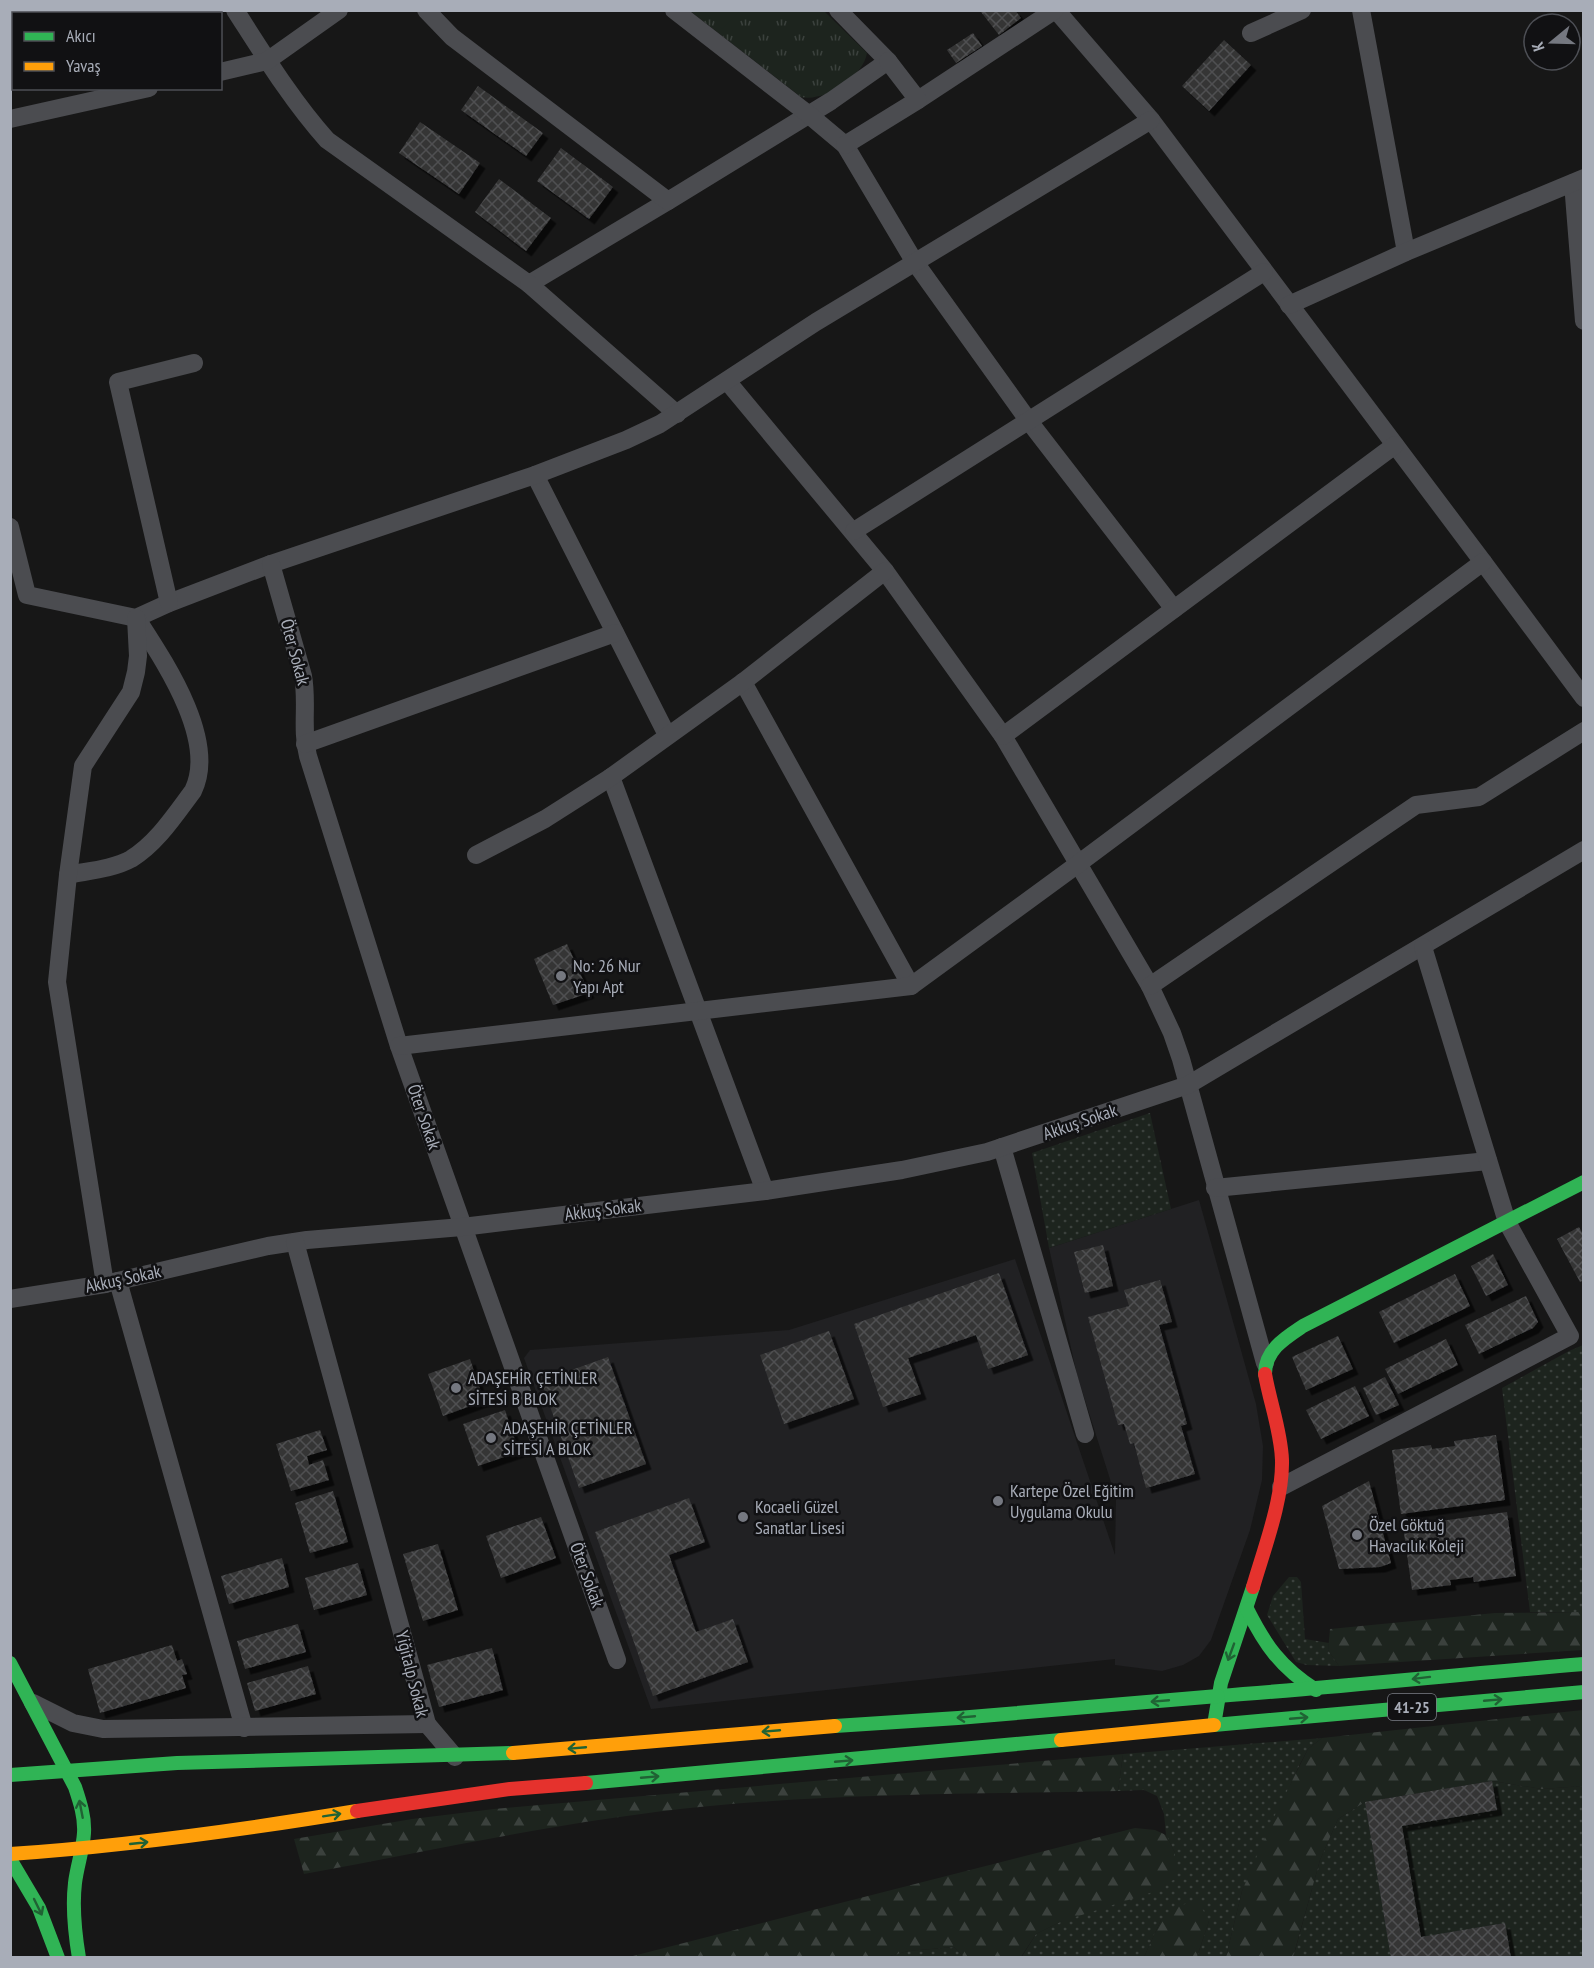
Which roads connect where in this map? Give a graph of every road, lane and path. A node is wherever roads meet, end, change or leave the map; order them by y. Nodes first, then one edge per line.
1 (236, 10) edge
2 (339, 10) edge
3 (426, 10) edge
4 (674, 10) edge
5 (838, 10) edge
6 (1056, 10) edge
7 (1302, 10) edge
8 (1361, 10) edge
9 (1251, 33) dead end
10 (267, 61) junction
11 (888, 61) junction
12 (222, 72) edge
13 (140, 90) edge
14 (918, 100) junction
15 (808, 114) junction
16 (10, 119) edge
17 (1151, 120) junction
18 (844, 145) junction
19 (1578, 180) edge
20 (668, 201) junction
21 (1406, 252) junction
22 (914, 261) junction
23 (1264, 272) junction
24 (529, 284) junction
25 (1289, 305) junction
26 (1584, 321) edge
27 (194, 363) dead end
28 (727, 381) junction
29 (677, 414) junction
30 (1028, 420) junction
31 (1395, 446) junction
32 (535, 475) junction
33 (10, 527) edge
34 (854, 531) junction
35 (1483, 562) junction
36 (271, 564) junction
37 (885, 571) junction
38 (19, 598) edge
39 (169, 603) junction
40 (1174, 609) junction
41 (136, 618) junction
42 (615, 633) junction
43 (743, 682) junction
44 (1584, 698) edge
45 (1584, 731) edge
46 (667, 735) junction
47 (1003, 736) junction
48 (305, 744) junction
49 (611, 777) junction
50 (1584, 850) edge
51 (476, 855) dead end
52 (1078, 864) junction
53 (68, 875) junction
54 (1423, 947) junction
55 (911, 986) junction
56 (1150, 986) junction
57 (698, 1012) junction
58 (399, 1046) junction
59 (1188, 1085) junction
60 (1002, 1147) junction
61 (1488, 1161) junction
62 (1584, 1182) edge
63 (1215, 1188) junction
64 (765, 1191) junction
65 (1507, 1222) junction
66 (462, 1227) junction
67 (295, 1242) junction
68 (112, 1283) junction
69 (10, 1299) edge
70 (1265, 1363) junction
71 (1085, 1434) dead end
72 (1281, 1487) junction
73 (1247, 1609) junction
74 (1249, 1640) dead end
75 (617, 1660) dead end
76 (10, 1663) edge
77 (1584, 1664) edge
78 (1246, 1680) dead end
79 (1316, 1690) junction
80 (1584, 1692) edge
81 (1244, 1695) junction
82 (1218, 1696) junction
83 (33, 1703) junction
84 (1241, 1723) junction
85 (427, 1724) junction
86 (1214, 1725) junction
87 (244, 1728) junction
88 (455, 1757) junction
89 (66, 1771) junction
90 (10, 1775) edge
91 (80, 1849) junction
92 (10, 1854) edge
93 (10, 1859) edge
94 (58, 1958) edge
95 (79, 1958) edge

1 - 10 street
2 - 10 street
3 - 20 street
4 - 15 street
5 - 11 street
6 - 14 street
6 - 17 street
7 - 9 street
8 - 21 street
10 - 12 street
10 - 24 street
11 - 14 street
11 - 15 street
13 - 16 street
14 - 18 street
15 - 18 street
15 - 20 street
17 - 22 street
17 - 23 street
18 - 22 street
19 - 21 street
19 - 26 street
20 - 24 street
21 - 25 street
22 - 28 street
22 - 30 street
23 - 25 street
23 - 30 street
24 - 29 street
25 - 31 street
27 - 39 street
28 - 29 street
28 - 34 street
29 - 32 street
30 - 34 street
30 - 40 street
31 - 35 street
31 - 40 street
32 - 36 street
32 - 42 street
33 - 38 street
34 - 37 street
35 - 44 street
35 - 52 street
36 - 39 street
36 - 48 street, Öter Sokak
37 - 43 street
37 - 47 street
38 - 41 street
39 - 41 street
40 - 47 street
41 - 53 street
41 - 53 street
42 - 46 street
42 - 48 street
43 - 46 street
43 - 55 street
45 - 56 street
46 - 49 street
47 - 52 street
48 - 58 street, Öter Sokak
49 - 51 street
49 - 57 street
50 - 54 street, Akkuş Sokak
52 - 55 street
52 - 56 street
53 - 68 street
54 - 59 street, Akkuş Sokak
54 - 61 street
55 - 57 street
56 - 59 street
57 - 58 street
57 - 64 street
58 - 66 street, Öter Sokak
59 - 60 street, Akkuş Sokak
59 - 63 street
60 - 64 street, Akkuş Sokak
60 - 71 street
61 - 63 street
61 - 65 street
62 - 65 main road
63 - 70 street
64 - 66 street, Akkuş Sokak
65 - 70 main road
65 - 72 street
66 - 67 street, Akkuş Sokak
66 - 75 street, Öter Sokak
67 - 68 street, Akkuş Sokak
67 - 85 street, Yiğitalp Sokak
68 - 69 street, Akkuş Sokak
68 - 87 street
70 - 72 main road
72 - 73 main road
73 - 74 main road
73 - 79 main road
73 -> 82 main road
76 - 83 main road
77 -> 79 main road, 41-25
78 - 81 main road
79 - 81 main road, 41-25
84 -> 80 main road, 41-25
81 - 82 main road, 41-25
81 - 84 main road
82 - 86 main road
82 -> 88 main road, 41-25
83 - 87 street, Yiğitalp Sokak
83 - 89 main road
84 - 86 main road, 41-25
85 - 87 street, Yiğitalp Sokak
85 - 88 street
91 -> 86 main road, 41-25
88 - 89 main road, 41-25
89 - 90 main road
91 -> 89 main road
91 - 92 main road
91 - 95 main road
93 -> 94 main road

